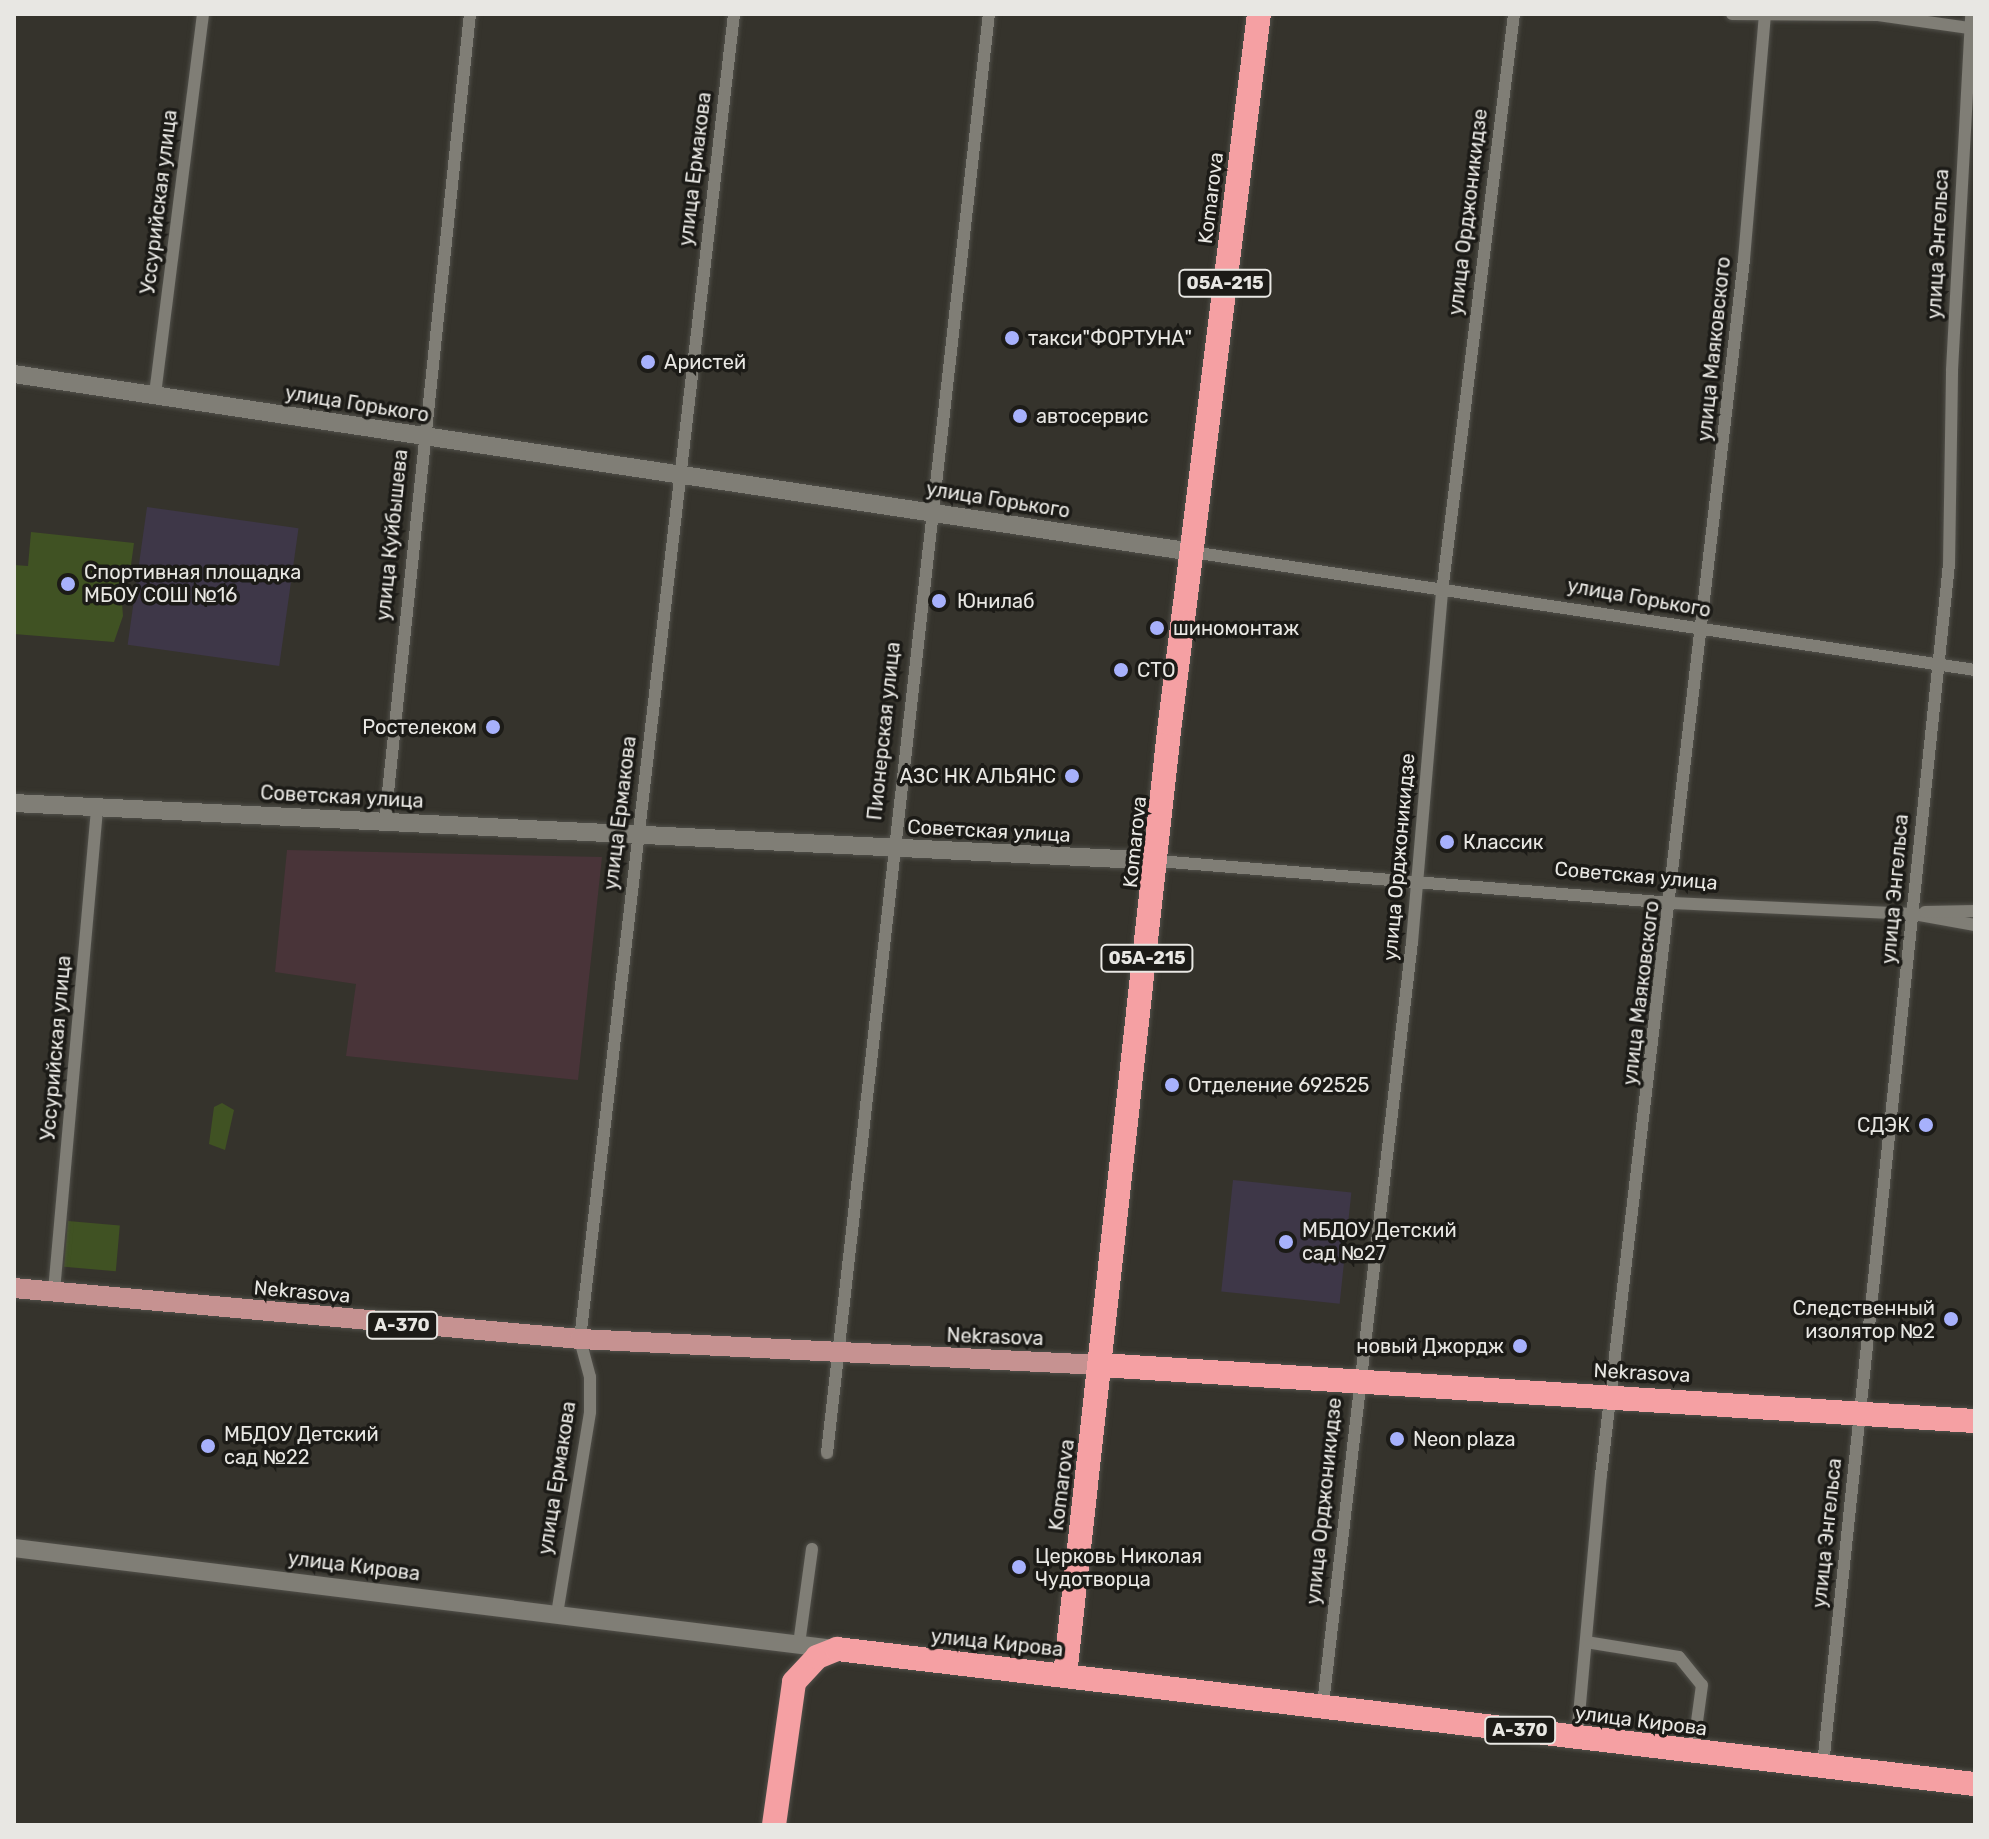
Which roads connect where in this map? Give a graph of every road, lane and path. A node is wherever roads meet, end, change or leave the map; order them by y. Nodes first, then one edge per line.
1 (203, 14) edge
2 (470, 14) edge
3 (734, 14) edge
4 (989, 14) edge
5 (1259, 14) edge
6 (1514, 14) edge
7 (1732, 14) edge
8 (1971, 14) edge
9 (1765, 16) edge
10 (1969, 28) junction
11 (14, 374) edge
12 (155, 394) junction
13 (422, 436) junction
14 (680, 473) junction
15 (933, 512) junction
16 (1192, 552) junction
17 (1442, 592) junction
18 (1703, 633) junction
19 (1935, 662) junction
20 (1975, 670) edge
21 (14, 803) edge
22 (97, 809) junction
23 (385, 821) junction
24 (637, 836) junction
25 (895, 849) junction
26 (1158, 861) junction
27 (1418, 881) junction
28 (1672, 903) junction
29 (1975, 911) edge
30 (1914, 914) junction
31 (1975, 925) edge
32 (14, 1288) edge
33 (54, 1291) junction
34 (580, 1339) junction
35 (840, 1352) junction
36 (1101, 1365) junction
37 (1357, 1381) junction
38 (1613, 1395) junction
39 (1860, 1411) junction
40 (1975, 1421) edge
41 (827, 1453) dead end
42 (14, 1548) edge
43 (812, 1549) dead end
44 (557, 1614) junction
45 (1586, 1642) junction
46 (799, 1644) junction
47 (837, 1649) junction
48 (1065, 1675) junction
49 (794, 1682) junction
50 (1323, 1704) junction
51 (1577, 1737) junction
52 (1693, 1751) junction
53 (1823, 1765) junction
54 (1975, 1784) edge
55 (774, 1825) edge

1 - 12 street, Уссурийская улица
2 - 13 street, улица Куйбышева
3 - 14 street, улица Ермакова
4 - 15 street, Пионерская улица
5 - 16 highway, Komarova / 05А-215
6 - 17 street, улица Орджоникидзе
7 - 9 street
8 - 10 street, улица Энгельса
9 - 10 street
9 - 18 street, улица Маяковского
10 - 19 street, улица Энгельса
11 - 12 main road, улица Горького
12 - 13 main road, улица Горького
13 - 14 main road, улица Горького
13 - 23 street, улица Куйбышева
14 - 15 main road, улица Горького
14 - 24 street, улица Ермакова
15 - 16 main road, улица Горького
15 - 25 street, Пионерская улица
16 - 17 street, улица Горького
16 - 26 highway, Komarova / 05А-215
17 - 18 street, улица Горького
17 - 27 street, улица Орджоникидзе
18 - 19 street, улица Горького
18 - 28 street, улица Маяковского
19 - 20 street, улица Горького
19 - 30 street, улица Энгельса
21 - 22 main road, Советская улица
22 - 23 main road, Советская улица
22 - 33 street, Уссурийская улица
23 - 24 main road, Советская улица
24 - 25 main road, Советская улица
24 - 34 street, улица Ермакова
25 - 26 main road, Советская улица
25 - 35 street, Пионерская улица
26 - 27 street, Советская улица
26 - 36 highway, Komarova / 05А-215
27 - 28 street, Советская улица
27 - 37 street, улица Орджоникидзе
28 - 30 street, Советская улица
28 - 38 street, улица Маяковского
29 - 30 street, Советская улица
30 - 31 street, Советская улица
30 - 39 street, улица Энгельса
32 - 33 main road, Nekrasova / А-370
33 - 34 main road, Nekrasova / А-370
34 - 35 main road, Nekrasova / А-370
34 - 44 street, улица Ермакова
35 - 36 main road, Nekrasova / А-370
35 - 41 street, Пионерская улица
36 - 37 highway, Nekrasova / А-370
36 - 48 highway, Komarova
37 - 38 highway, Nekrasova / А-370
37 - 50 street, улица Орджоникидзе
38 - 39 highway, Nekrasova / А-370
38 - 45 street, улица Маяковского
39 - 40 highway, Nekrasova / А-370
39 - 53 street, улица Энгельса
42 - 44 main road, улица Кирова
43 - 46 street
44 - 46 main road, улица Кирова
45 - 51 street, улица Маяковского
45 - 52 street
46 - 47 main road, улица Кирова
46 - 49 main road
47 - 48 highway, улица Кирова / А-370
47 - 49 highway
48 - 50 highway, улица Кирова / А-370
49 - 55 highway
50 - 51 highway, улица Кирова / А-370
51 - 52 highway, улица Кирова / А-370
52 - 53 highway, улица Кирова / А-370
53 - 54 highway, улица Кирова / А-370

